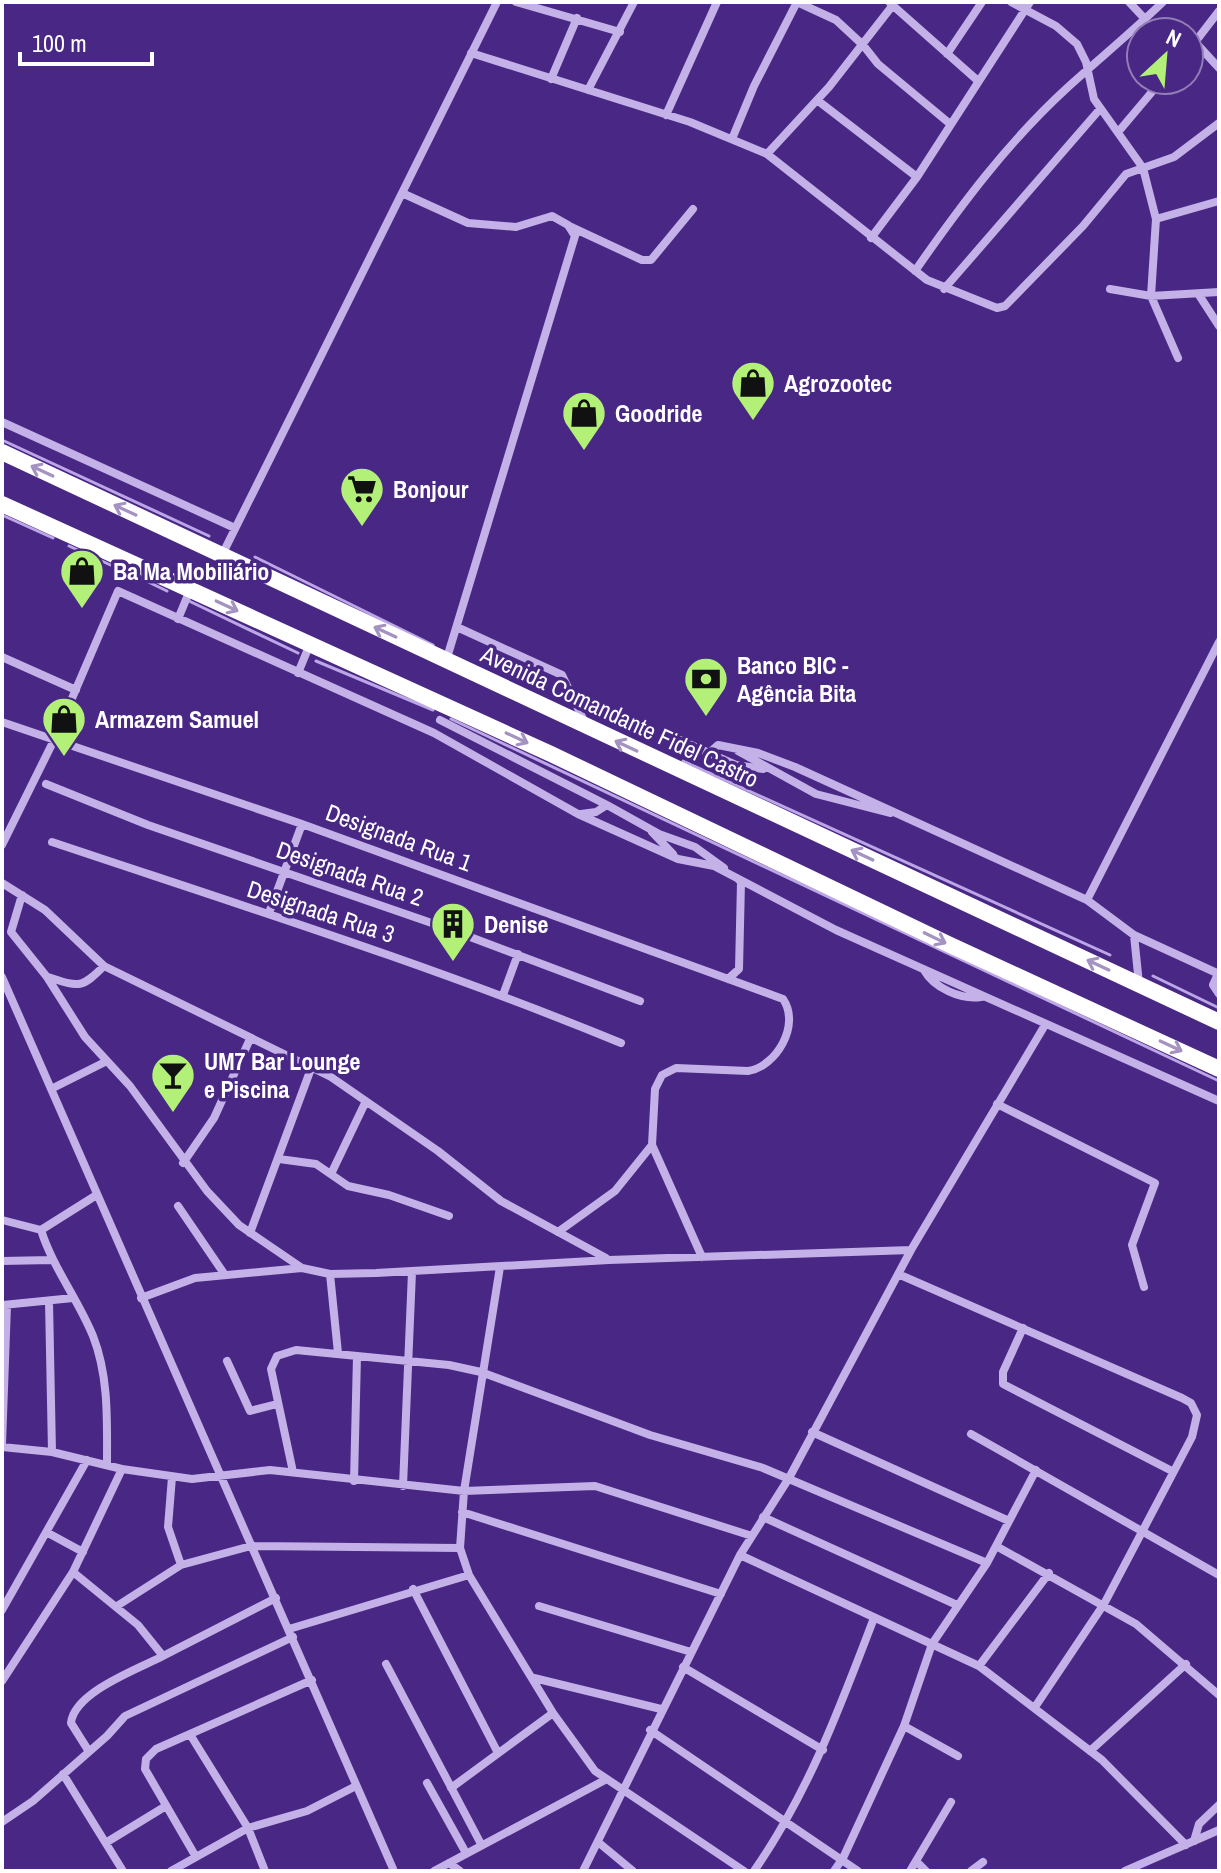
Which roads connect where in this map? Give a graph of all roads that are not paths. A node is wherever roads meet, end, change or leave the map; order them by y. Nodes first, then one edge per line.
1 (497, 2) edge
2 (516, 2) edge
3 (634, 2) edge
4 (717, 2) edge
5 (797, 2) edge
6 (982, 2) edge
7 (1011, 2) edge
8 (1163, 2) edge
9 (891, 4) edge
10 (1027, 5) edge
11 (1219, 11) edge
12 (1148, 16) edge
13 (577, 18) junction
14 (1205, 30) edge
15 (620, 32) junction
16 (1125, 37) edge
17 (863, 45) junction
18 (471, 53) junction
19 (947, 54) junction
20 (1087, 71) junction
21 (551, 79) junction
22 (977, 80) junction
23 (588, 90) junction
24 (1149, 96) edge
25 (817, 100) junction
26 (1100, 109) junction
27 (666, 115) junction
28 (949, 123) junction
29 (1219, 123) edge
30 (1119, 131) junction
31 (732, 139) junction
32 (767, 154) junction
33 (1143, 168) junction
34 (917, 177) junction
35 (402, 193) junction
36 (1219, 201) edge
37 (693, 209) dead end
38 (1156, 219) junction
39 (568, 225) junction
40 (871, 238) junction
41 (915, 271) junction
42 (944, 289) junction
43 (1110, 289) dead end
44 (1219, 292) edge
45 (1199, 295) junction
46 (1151, 296) junction
47 (1219, 326) edge
48 (1178, 358) dead end
49 (2, 422) edge
50 (2, 452) edge
51 (2, 504) edge
52 (235, 528) junction
53 (221, 555) junction
54 (190, 589) junction
55 (178, 619) junction
56 (459, 628) junction
57 (1219, 642) edge
58 (310, 643) junction
59 (2, 657) edge
60 (446, 661) junction
61 (298, 673) junction
62 (76, 690) junction
63 (443, 713) junction
64 (2, 722) edge
65 (587, 728) junction
66 (434, 733) junction
67 (664, 733) dead end
68 (55, 738) junction
69 (730, 746) junction
70 (707, 755) junction
71 (768, 770) junction
72 (46, 784) dead end
73 (607, 805) junction
74 (578, 814) junction
75 (902, 816) junction
76 (302, 824) junction
77 (648, 828) junction
78 (52, 842) dead end
79 (2, 845) edge
80 (678, 859) junction
81 (285, 871) junction
82 (741, 882) junction
83 (2, 883) edge
84 (22, 895) junction
85 (1087, 900) junction
86 (269, 913) junction
87 (1134, 935) junction
88 (518, 954) junction
89 (104, 966) junction
90 (1218, 974) edge
91 (2, 977) edge
92 (47, 977) junction
93 (728, 979) junction
94 (1139, 984) junction
95 (1219, 994) edge
96 (503, 995) junction
97 (640, 1001) dead end
98 (1219, 1022) edge
99 (1045, 1025) junction
100 (250, 1039) junction
101 (621, 1043) dead end
102 (107, 1061) junction
103 (312, 1066) junction
104 (1219, 1069) edge
105 (51, 1089) junction
106 (366, 1101) junction
107 (1219, 1101) edge
108 (997, 1104) junction
109 (652, 1145) junction
110 (279, 1159) junction
111 (183, 1163) junction
112 (331, 1174) junction
113 (95, 1196) junction
114 (178, 1206) dead end
115 (449, 1216) dead end
116 (2, 1220) edge
117 (41, 1230) junction
118 (558, 1232) junction
119 (250, 1233) junction
120 (911, 1250) junction
121 (702, 1257) junction
122 (51, 1260) junction
123 (609, 1260) junction
124 (2, 1261) edge
125 (500, 1267) junction
126 (302, 1268) junction
127 (412, 1272) junction
128 (330, 1274) junction
129 (898, 1274) junction
130 (225, 1275) junction
131 (1144, 1287) dead end
132 (73, 1298) junction
133 (141, 1298) junction
134 (49, 1301) junction
135 (4, 1305) edge
136 (1023, 1328) junction
137 (338, 1353) junction
138 (357, 1356) junction
139 (227, 1361) dead end
140 (411, 1361) junction
141 (481, 1372) junction
142 (277, 1404) junction
143 (812, 1432) junction
144 (971, 1434) dead end
145 (2, 1446) edge
146 (52, 1452) junction
147 (87, 1460) junction
148 (107, 1465) junction
149 (122, 1469) junction
150 (1036, 1470) junction
151 (1172, 1471) junction
152 (293, 1472) junction
153 (219, 1476) junction
154 (172, 1477) junction
155 (789, 1478) junction
156 (354, 1481) junction
157 (403, 1486) junction
158 (464, 1491) junction
159 (462, 1512) junction
160 (763, 1517) junction
161 (1009, 1521) junction
162 (48, 1533) junction
163 (1142, 1533) junction
164 (752, 1536) junction
165 (251, 1546) junction
166 (996, 1546) junction
167 (460, 1548) junction
168 (83, 1552) junction
169 (740, 1555) junction
170 (987, 1563) junction
171 (181, 1565) junction
172 (73, 1572) junction
173 (1049, 1573) junction
174 (469, 1575) junction
175 (1219, 1575) edge
176 (413, 1589) junction
177 (721, 1594) junction
178 (276, 1598) junction
179 (1104, 1604) junction
180 (957, 1605) junction
181 (117, 1606) junction
182 (539, 1606) dead end
183 (2, 1610) edge
184 (874, 1618) junction
185 (291, 1633) junction
186 (932, 1644) junction
187 (691, 1652) junction
188 (163, 1656) junction
189 (386, 1664) dead end
190 (1186, 1664) junction
191 (979, 1666) junction
192 (683, 1667) junction
193 (534, 1678) junction
194 (312, 1680) junction
195 (2, 1681) edge
196 (1219, 1695) edge
197 (1035, 1707) junction
198 (661, 1709) junction
199 (553, 1713) junction
200 (904, 1726) junction
201 (650, 1730) junction
202 (191, 1736) junction
203 (88, 1750) junction
204 (823, 1750) junction
205 (1090, 1751) junction
206 (498, 1753) junction
207 (958, 1756) dead end
208 (63, 1774) junction
209 (605, 1780) junction
210 (427, 1783) dead end
211 (356, 1786) junction
212 (451, 1788) junction
213 (623, 1789) junction
214 (951, 1802) dead end
215 (1219, 1805) edge
216 (166, 1806) junction
217 (3, 1820) edge
218 (788, 1822) junction
219 (471, 1824) junction
220 (248, 1828) junction
221 (1219, 1830) edge
222 (454, 1833) junction
223 (107, 1842) junction
224 (598, 1842) junction
225 (1190, 1843) junction
226 (481, 1844) junction
227 (466, 1853) junction
228 (196, 1857) junction
229 (843, 1858) junction
230 (916, 1861) junction
231 (983, 1862) dead end
232 (449, 1863) junction
233 (1130, 1870) edge
234 (123, 1871) edge
235 (171, 1871) edge
236 (265, 1871) edge
237 (394, 1871) edge
238 (434, 1871) edge
239 (460, 1871) edge
240 (583, 1871) edge
241 (633, 1871) edge
242 (744, 1871) edge
243 (754, 1871) edge
244 (834, 1871) edge
245 (858, 1871) edge
246 (910, 1871) edge
247 (926, 1871) edge
248 (971, 1871) edge

1 - 18 street
2 - 13 street
3 - 15 street
4 - 27 street
5 - 17 street
5 - 31 street
6 - 19 street
7 - 10 street
8 - 12 street
9 - 17 street
9 - 19 street
10 - 20 street
10 - 22 street
11 - 14 street
13 - 15 street
13 - 21 street
15 - 23 street
16 - 20 street
17 - 25 street
17 - 28 street
18 - 21 street
18 - 35 street
19 - 22 street
20 - 26 street
20 - 41 street
21 - 23 street
22 - 28 street
23 - 27 street
24 - 30 street
25 - 32 street
25 - 34 street
26 - 30 street
26 - 42 street
27 - 31 street
28 - 34 street
29 - 33 street
30 - 33 street
31 - 32 street
32 - 40 street
33 - 38 street
33 - 42 street
34 - 40 street
35 - 39 street
35 - 52 street
36 - 38 street
37 - 39 street
38 - 46 street
39 - 56 street
40 - 41 street
41 - 42 street
43 - 46 street
44 - 45 street
45 - 46 street
45 - 47 street
46 - 48 street
49 - 52 street
53 -> 50 highway, Avenida Comandante Fidel Castro
51 - 54 highway
52 - 53 street
60 -> 53 highway, Avenida Comandante Fidel Castro
54 - 55 street
54 -> 58 highway
55 - 61 street
55 - 62 street
56 - 60 street
56 - 65 street
57 - 85 street
58 - 61 street
58 - 63 highway
59 - 62 street
60 - 65 highway, Avenida Comandante Fidel Castro
61 - 66 street
62 - 68 street
63 - 66 street
63 - 73 street
63 -> 104 highway
64 - 68 street, Designada Rua 1
94 -> 65 highway, Avenida Comandante Fidel Castro
66 - 74 street
67 - 70 street
68 - 76 street, Designada Rua 1
68 - 79 street
69 - 70 street
69 - 71 street
69 - 75 street
70 - 71 street
71 - 75 street
72 - 81 street, Designada Rua 2
73 - 74 street
73 - 77 street
74 - 80 street
75 - 85 street
76 - 81 street
76 - 93 street, Designada Rua 1
77 - 80 street
77 - 82 street
78 - 86 street, Designada Rua 3
80 - 82 street
81 - 86 street
81 - 88 street, Designada Rua 2
82 - 93 street
82 - 99 street
83 - 84 street
84 - 89 street
84 - 92 street
85 - 87 street
86 - 96 street, Designada Rua 3
87 - 90 street
87 - 94 street
88 - 96 street
88 - 97 street, Designada Rua 2
89 - 92 street
89 - 100 street
90 - 95 street
91 - 105 street
92 - 102 street
93 - 109 street, Designada Rua 1
94 - 98 highway, Avenida Comandante Fidel Castro
96 - 101 street, Designada Rua 3
99 - 107 street
99 - 108 street
100 - 103 street
100 - 111 street
102 - 105 street
102 - 111 street
103 - 106 street
103 - 110 street
105 - 113 street
106 - 112 street
106 - 118 street
108 - 120 street
108 - 131 street
109 - 118 street
109 - 121 street
110 - 112 street
110 - 119 street
111 - 119 street
112 - 115 street
113 - 117 street
113 - 133 street
114 - 130 street
116 - 117 street
117 - 122 street
118 - 123 street
119 - 126 street
120 - 121 street
120 - 129 street
121 - 123 street
122 - 124 street
122 - 132 street
123 - 125 street
125 - 127 street
125 - 141 street
126 - 128 street
126 - 130 street
127 - 128 street
127 - 140 street
128 - 137 street
129 - 136 street
129 - 143 street
130 - 133 street
132 - 134 street
132 - 148 street
133 - 153 street
134 - 135 street
134 - 146 street
135 - 145 street
136 - 151 street
136 - 151 street
137 - 138 street
137 - 142 street
138 - 140 street
138 - 156 street
139 - 142 street
140 - 141 street
140 - 157 street
141 - 155 street
141 - 158 street
142 - 152 street
143 - 155 street
143 - 161 street
144 - 150 street
145 - 146 street
146 - 147 street
147 - 148 street
147 - 162 street
148 - 149 street
149 - 154 street
149 - 168 street
150 - 161 street
150 - 163 street
151 - 163 street
152 - 153 street
152 - 156 street
153 - 154 street
153 - 165 street
154 - 171 street
155 - 160 street
155 - 170 street
156 - 157 street
157 - 158 street
158 - 159 street
158 - 164 street
159 - 167 street
159 - 177 street
160 - 164 street
160 - 180 street
161 - 166 street
162 - 168 street
162 - 183 street
163 - 175 street
163 - 179 street
164 - 169 street
165 - 167 street
165 - 171 street
165 - 178 street
166 - 170 street
166 - 173 street
167 - 174 street
168 - 172 street
169 - 177 street
169 - 184 street
170 - 180 street
171 - 181 street
172 - 181 street
172 - 195 street
173 - 179 street
173 - 191 street
174 - 176 street
174 - 193 street
176 - 185 street
176 - 206 street
177 - 187 street
178 - 185 street
178 - 188 street
179 - 190 street
179 - 197 street
180 - 186 street
181 - 188 street
182 - 187 street
184 - 186 street
184 - 204 street
185 - 194 street
185 - 203 street
186 - 191 street
186 - 200 street
187 - 192 street
188 - 203 street
189 - 212 street
190 - 196 street
190 - 205 street
191 - 197 street
192 - 198 street
192 - 204 street
193 - 198 street
193 - 199 street
194 - 202 street
194 - 211 street
197 - 205 street
198 - 201 street
199 - 206 street
199 - 209 street
200 - 207 street
200 - 229 street
201 - 213 street
201 - 218 street
202 - 216 street
202 - 220 street
203 - 208 street
204 - 218 street
205 - 225 street
206 - 212 street
208 - 217 street
208 - 223 street
209 - 213 street
209 - 226 street
210 - 222 street
211 - 220 street
211 - 237 street
212 - 219 street
213 - 224 street
213 - 242 street
214 - 230 street
215 - 225 street
216 - 223 street
216 - 228 street
218 - 229 street
218 - 243 street
219 - 222 street
219 - 226 street
220 - 228 street
220 - 236 street
221 - 225 street
222 - 227 street
223 - 234 street
224 - 240 street
224 - 241 street
225 - 233 street
226 - 227 street
227 - 232 street
228 - 235 street
229 - 244 street
229 - 245 street
230 - 246 street
230 - 247 street
231 - 248 street
232 - 238 street
232 - 239 street

